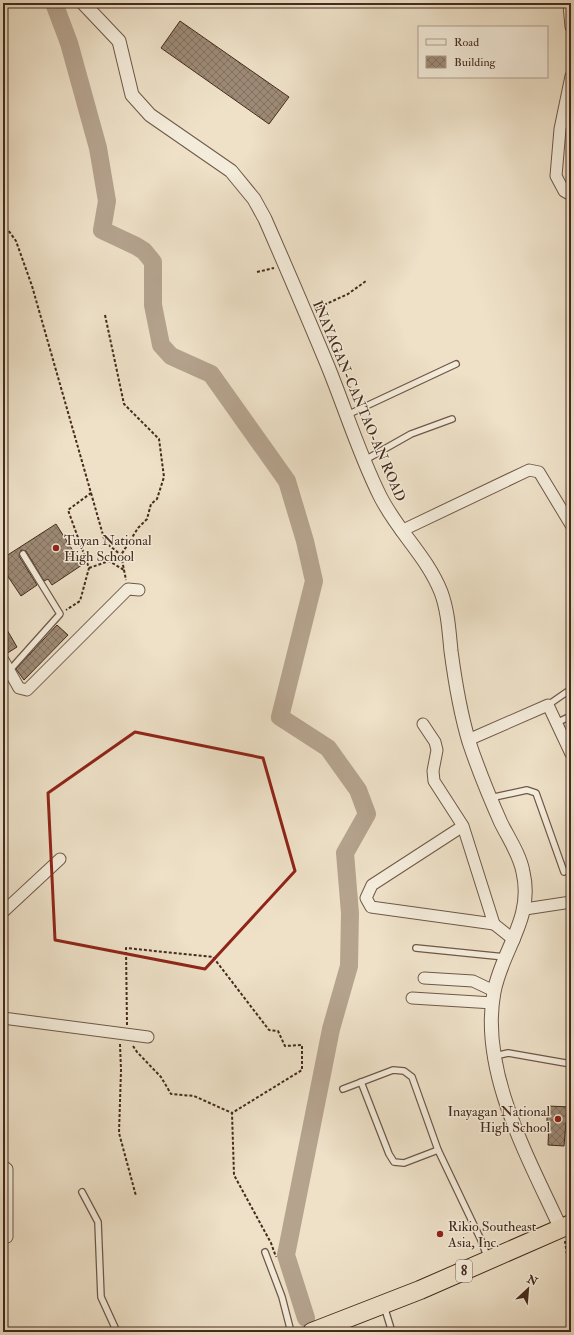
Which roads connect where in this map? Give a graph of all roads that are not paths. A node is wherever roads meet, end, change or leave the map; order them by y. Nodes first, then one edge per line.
1 (83, 3) edge
2 (569, 5) dead end
3 (571, 27) edge
4 (571, 76) edge
5 (571, 195) edge
6 (456, 364) dead end
7 (347, 415) junction
8 (452, 419) dead end
9 (365, 460) junction
10 (571, 525) edge
11 (401, 531) junction
12 (23, 554) dead end
13 (134, 590) road end
14 (3, 660) edge
15 (8, 677) edge
16 (571, 689) edge
17 (548, 705) junction
18 (571, 716) edge
19 (558, 722) junction
20 (423, 724) dead end
21 (568, 739) edge
22 (468, 740) junction
23 (571, 754) edge
24 (490, 798) junction
25 (463, 826) junction
26 (60, 859) dead end
27 (564, 872) dead end
28 (571, 902) edge
29 (525, 909) junction
30 (3, 912) edge
31 (494, 924) junction
32 (514, 940) junction
33 (416, 948) dead end
34 (505, 957) junction
35 (424, 978) dead end
36 (493, 997) junction
37 (412, 998) dead end
38 (3, 1018) edge
39 (148, 1037) dead end
40 (494, 1056) junction
41 (571, 1064) edge
42 (361, 1082) junction
43 (343, 1089) dead end
44 (438, 1150) junction
45 (3, 1166) edge
46 (82, 1192) dead end
47 (568, 1226) edge
48 (7, 1236) dead end
49 (265, 1252) dead end
50 (488, 1261) junction
51 (383, 1304) junction
52 (117, 1332) edge
53 (291, 1332) edge
54 (312, 1332) edge
55 (392, 1332) edge

1 - 7 street, INAYAGAN-CANTAO-AN ROAD
2 - 3 street
4 - 5 street
6 - 7 lane
7 - 9 street, INAYAGAN-CANTAO-AN ROAD
8 - 9 lane
9 - 11 street, INAYAGAN-CANTAO-AN ROAD
10 - 11 street
11 - 22 street, INAYAGAN-CANTAO-AN ROAD
12 - 15 lane
13 - 15 street
14 - 15 street
16 - 17 lane
17 - 19 street
17 - 22 street
18 - 19 lane
19 - 21 street
20 - 25 street
21 - 23 street
22 - 24 street, INAYAGAN-CANTAO-AN ROAD
24 - 27 lane
24 - 29 street, INAYAGAN-CANTAO-AN ROAD
25 - 31 street
25 - 31 street
26 - 30 street
28 - 29 street
29 - 32 street, INAYAGAN-CANTAO-AN ROAD
31 - 32 street
32 - 34 street, INAYAGAN-CANTAO-AN ROAD
33 - 34 lane
34 - 36 street, INAYAGAN-CANTAO-AN ROAD
35 - 36 street
36 - 37 street
36 - 40 street, INAYAGAN-CANTAO-AN ROAD
38 - 39 street
40 - 41 lane
40 - 47 street, INAYAGAN-CANTAO-AN ROAD
42 - 43 lane
42 - 44 lane
42 - 44 lane
44 - 50 lane
45 - 48 street
46 - 52 lane
47 - 50 highway, 8
49 - 53 lane
50 - 51 highway, 8
51 - 54 highway, 8
51 - 55 lane

